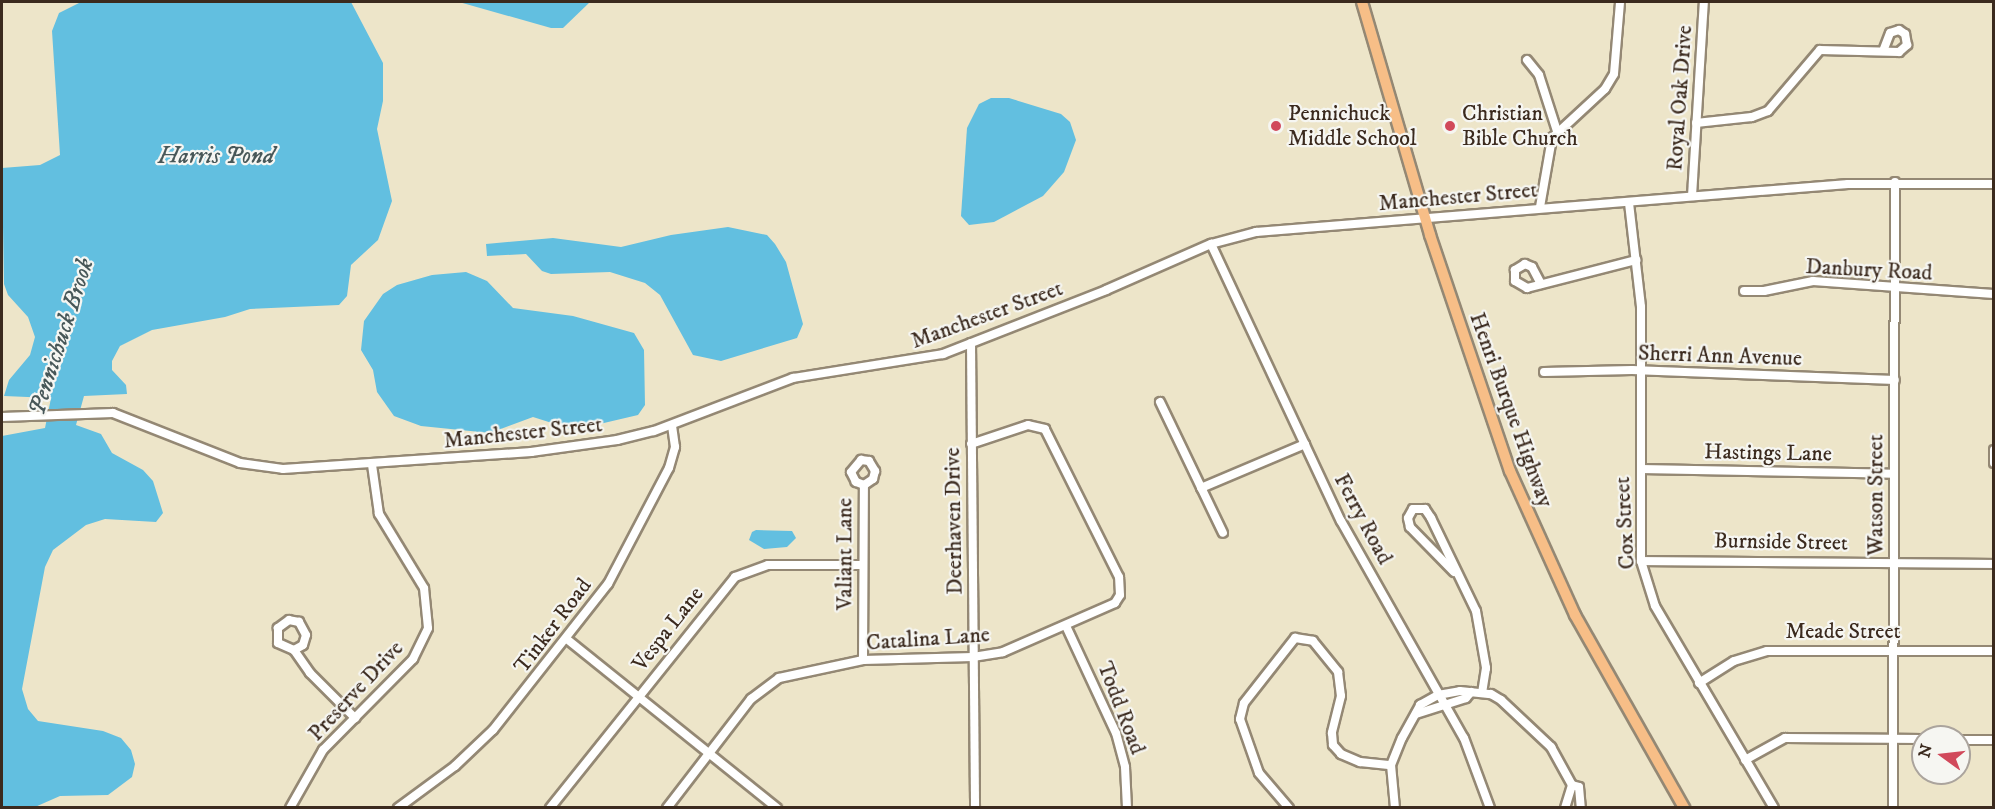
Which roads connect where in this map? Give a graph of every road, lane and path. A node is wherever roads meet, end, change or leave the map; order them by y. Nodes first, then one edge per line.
1 (1362, 2) edge
2 (1620, 2) edge
3 (1704, 2) edge
4 (1883, 51) dead end
5 (1527, 60) dead end
6 (1696, 123) junction
7 (1557, 131) junction
8 (1895, 182) junction
9 (1994, 184) edge
10 (1692, 196) junction
11 (1629, 203) junction
12 (1540, 207) junction
13 (1425, 219) junction
14 (1210, 244) junction
15 (1636, 260) junction
16 (1541, 284) dead end
17 (1895, 288) junction
18 (1744, 291) dead end
19 (1994, 294) edge
20 (971, 343) junction
21 (1544, 372) dead end
22 (1640, 372) junction
23 (1895, 380) junction
24 (1160, 402) dead end
25 (2, 417) edge
26 (672, 425) junction
27 (971, 444) junction
28 (1305, 444) junction
29 (1994, 450) edge
30 (1994, 463) edge
31 (372, 465) junction
32 (1641, 469) junction
33 (1894, 474) junction
34 (864, 484) dead end
35 (1201, 488) junction
36 (1223, 533) dead end
37 (1641, 561) junction
38 (1894, 562) junction
39 (1994, 564) edge
40 (863, 565) junction
41 (1454, 572) junction
42 (1066, 626) junction
43 (568, 640) junction
44 (294, 650) dead end
45 (1894, 650) junction
46 (1994, 651) edge
47 (974, 657) junction
48 (863, 660) junction
49 (1700, 683) junction
50 (1471, 692) junction
51 (1482, 692) junction
52 (1438, 695) junction
53 (640, 696) junction
54 (1445, 705) junction
55 (1416, 714) junction
56 (355, 718) junction
57 (1893, 739) junction
58 (1911, 739) edge
59 (1971, 740) edge
60 (1994, 740) edge
61 (711, 752) junction
62 (1745, 760) junction
63 (1391, 765) junction
64 (1572, 785) junction
65 (290, 807) edge
66 (398, 807) edge
67 (550, 807) edge
68 (667, 807) edge
69 (777, 807) edge
70 (975, 807) edge
71 (1127, 807) edge
72 (1289, 807) edge
73 (1395, 807) edge
74 (1490, 807) edge
75 (1565, 807) edge
76 (1581, 807) edge
77 (1684, 807) edge
78 (1774, 807) edge
79 (1893, 807) edge

1 - 13 main road, Henri Burque Highway
2 - 7 street
3 - 6 street, Royal Oak Drive
4 - 6 street
5 - 7 street
6 - 10 street, Royal Oak Drive
7 - 12 street
8 - 9 street, Manchester Street
8 - 10 street, Manchester Street
8 - 17 street, Watson Street
10 - 11 street, Manchester Street
11 - 12 street, Manchester Street
11 - 15 street, Cox Street
12 - 13 street, Manchester Street
13 - 14 street, Manchester Street
13 - 77 main road, Henri Burque Highway
14 - 20 street, Manchester Street
14 - 28 street, Ferry Road
15 - 16 street
15 - 22 street, Cox Street
17 - 18 street, Danbury Road
17 - 19 street, Danbury Road
17 - 23 street, Watson Street
20 - 26 street, Manchester Street
20 - 27 street, Deerhaven Drive
21 - 22 street, Sherri Ann Avenue
22 - 23 street, Sherri Ann Avenue
22 - 32 street, Cox Street
23 - 33 street, Watson Street
24 - 35 street
25 - 31 street, Manchester Street
26 - 31 street, Manchester Street
26 - 43 street, Tinker Road
27 - 42 street, Catalina Lane
27 - 47 street, Deerhaven Drive
28 - 35 street
28 - 52 street, Ferry Road
29 - 30 street
31 - 56 street, Preserve Drive
32 - 33 street, Hastings Lane
32 - 37 street, Cox Street
33 - 38 street, Watson Street
34 - 40 street, Valiant Lane
35 - 36 street
37 - 38 street, Burnside Street
37 - 49 street, Cox Street
38 - 39 street, Burnside Street
38 - 45 street, Watson Street
40 - 48 street, Valiant Lane
40 - 53 street, Vespa Lane
41 - 41 street
41 - 51 street
42 - 47 street, Catalina Lane
42 - 71 street, Todd Road
43 - 53 street
43 - 66 street, Tinker Road
44 - 56 street
45 - 46 street, Meade Street
45 - 49 street, Meade Street
45 - 57 street, Watson Street
47 - 48 street, Catalina Lane
47 - 70 street, Deerhaven Drive
48 - 61 street, Catalina Lane
49 - 62 street, Cox Street
50 - 51 street
50 - 52 street
50 - 54 street
51 - 64 street
52 - 54 street, Ferry Road
52 - 55 street
53 - 61 street
53 - 67 street, Vespa Lane
54 - 55 street
54 - 74 street, Ferry Road
55 - 63 street
56 - 65 street, Preserve Drive
57 - 58 street
57 - 62 street
57 - 79 street, Watson Street
59 - 60 street
61 - 68 street, Catalina Lane
61 - 69 street
62 - 78 street, Cox Street
63 - 72 street
63 - 73 street
64 - 75 street
64 - 76 street

